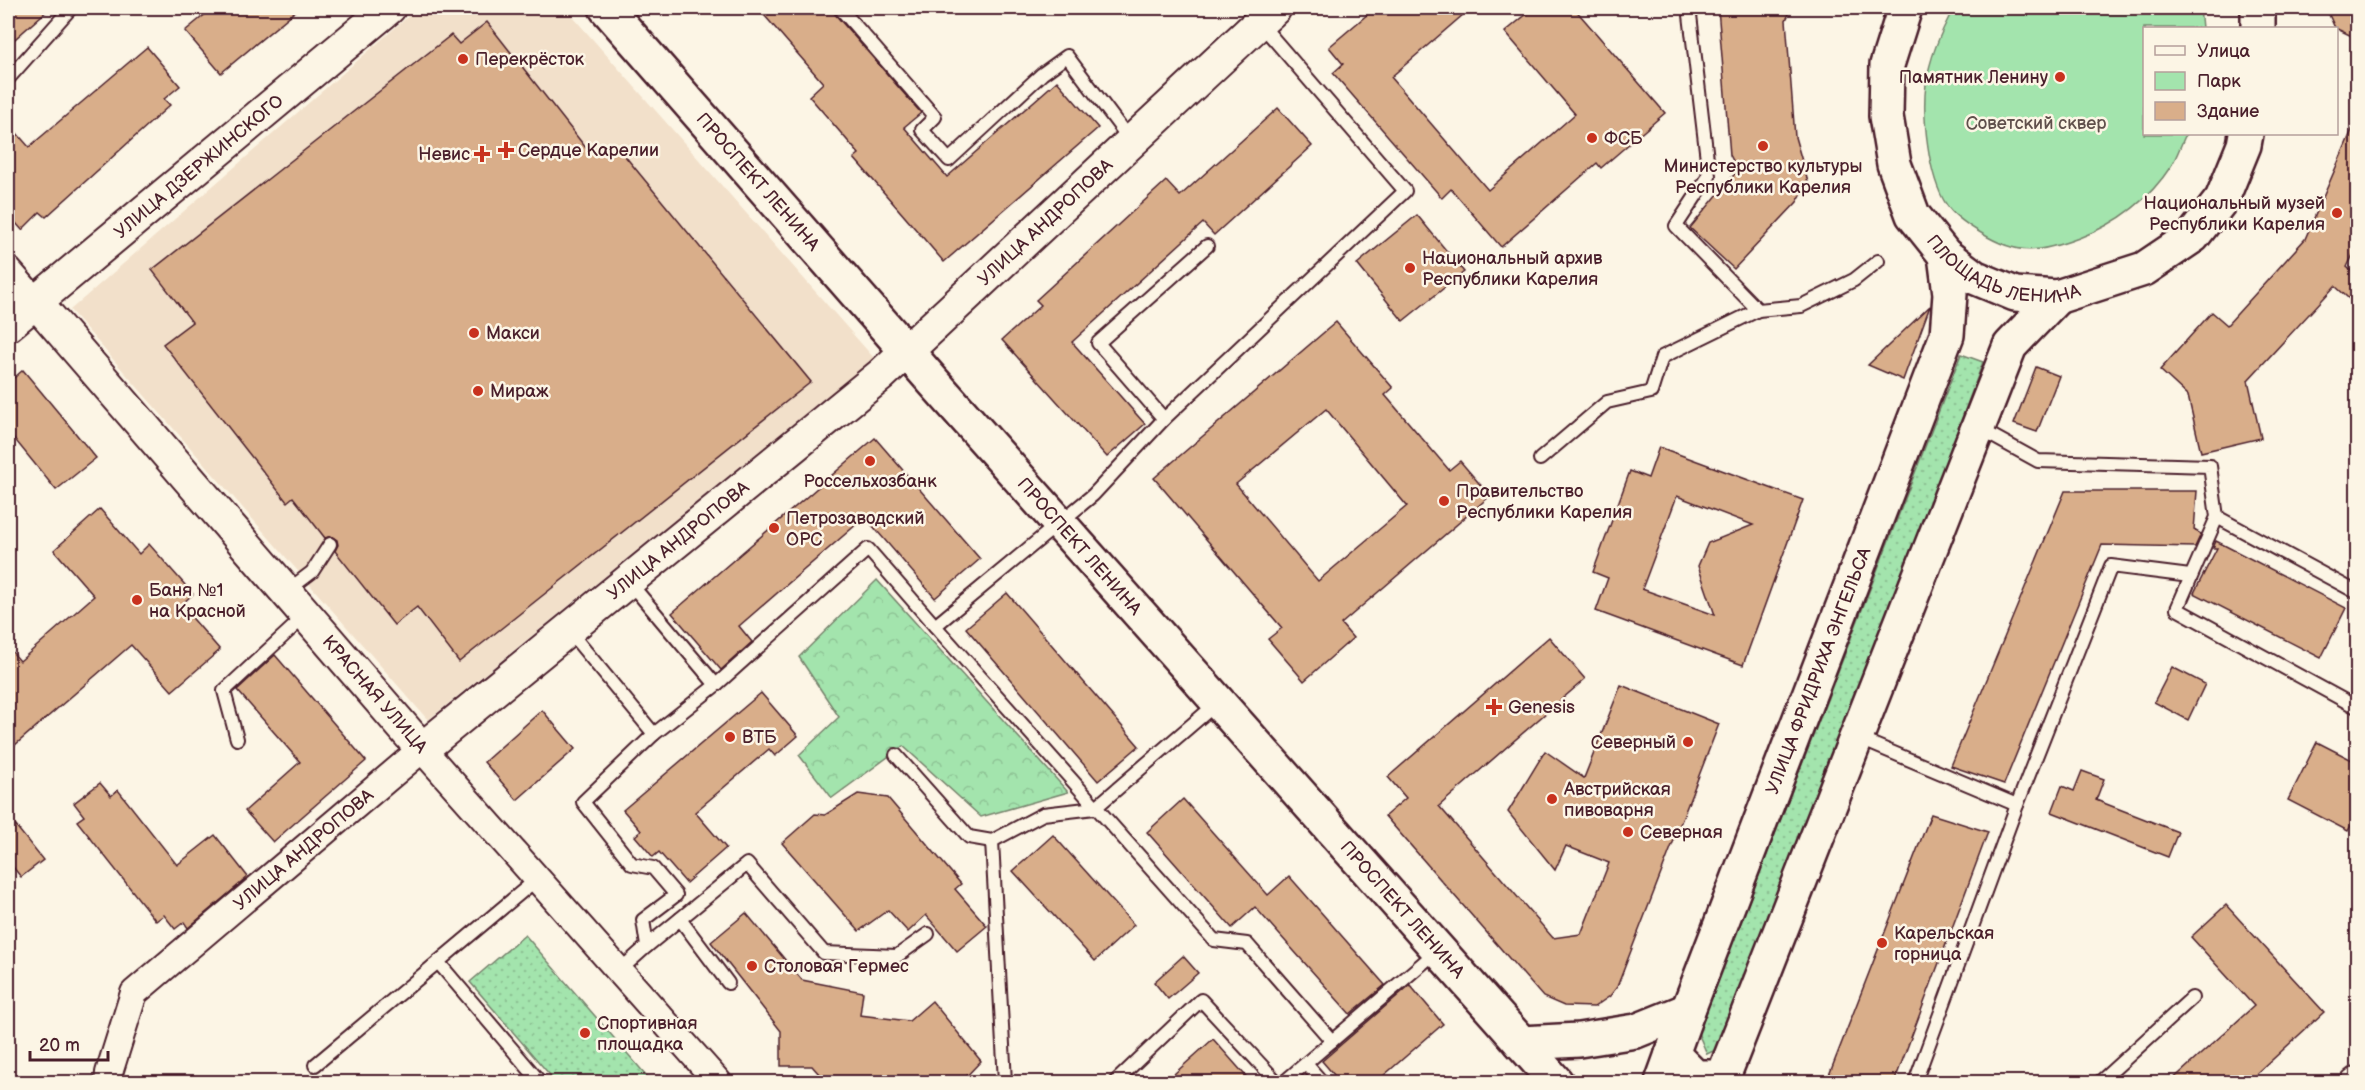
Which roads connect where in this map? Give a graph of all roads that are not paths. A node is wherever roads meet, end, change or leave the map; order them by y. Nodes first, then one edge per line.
1 (71, 8) edge
2 (389, 8) edge
3 (606, 8) edge
4 (840, 8) edge
5 (1692, 8) edge
6 (1905, 8) edge
7 (2258, 8) edge
8 (1267, 15) edge
9 (2258, 27) edge
10 (8, 79) edge
11 (2246, 135) edge
12 (1131, 141) junction
13 (1207, 246) dead end
14 (1945, 255) junction
15 (1878, 261) dead end
16 (8, 270) edge
17 (2057, 297) junction
18 (36, 302) junction
19 (1758, 310) junction
20 (8, 325) edge
21 (907, 351) junction
22 (1164, 419) junction
23 (1977, 428) junction
24 (1540, 459) dead end
25 (2217, 517) junction
26 (1060, 523) junction
27 (330, 544) dead end
28 (2190, 576) junction
29 (628, 581) junction
30 (286, 591) junction
31 (2358, 593) edge
32 (306, 615) junction
33 (935, 626) junction
34 (568, 630) junction
35 (716, 685) junction
36 (1218, 702) junction
37 (2358, 708) edge
38 (654, 734) junction
39 (1855, 737) junction
40 (237, 739) dead end
41 (422, 749) junction
42 (896, 755) dead end
43 (2017, 805) junction
44 (1095, 808) junction
45 (992, 841) junction
46 (537, 879) junction
47 (680, 919) junction
48 (928, 934) dead end
49 (647, 946) junction
50 (1438, 950) junction
51 (438, 962) junction
52 (619, 971) junction
53 (728, 982) dead end
54 (2192, 998) dead end
55 (1688, 1010) junction
56 (1332, 1041) junction
57 (1521, 1043) junction
58 (1306, 1064) junction
59 (315, 1065) dead end
60 (1667, 1068) edge
61 (2358, 1079) edge
62 (1723, 1080) edge
63 (108, 1083) edge
64 (540, 1083) edge
65 (718, 1083) edge
66 (1005, 1083) edge
67 (1115, 1083) edge
68 (1277, 1083) edge
69 (1284, 1083) edge
70 (1322, 1083) edge
71 (1556, 1083) edge
72 (1915, 1083) edge
73 (2100, 1083) edge
74 (2354, 1083) edge

1 - 10 lane
2 - 18 street, УЛИЦА ДЗЕРЖИНСКОГО
3 - 21 main road, ПРОСПЕКТ ЛЕНИНА
4 - 12 lane
5 - 19 lane
6 - 14 main road, ПЛОЩАДЬ ЛЕНИНА
7 - 9 main road
8 - 12 street, УЛИЦА АНДРОПОВА
8 - 22 lane
11 - 17 main road, ПЛОЩАДЬ ЛЕНИНА
12 - 21 street, УЛИЦА АНДРОПОВА
13 - 22 lane
14 - 17 main road, ПЛОЩАДЬ ЛЕНИНА
14 - 55 main road, УЛИЦА ФРИДРИХА ЭНГЕЛЬСА
15 - 19 lane
16 - 18 street
17 - 23 main road
18 - 20 street, УЛИЦА ДЗЕРЖИНСКОГО
18 - 30 street, КРАСНАЯ УЛИЦА
19 - 24 lane
21 - 26 main road, ПРОСПЕКТ ЛЕНИНА
21 - 29 street, УЛИЦА АНДРОПОВА
22 - 26 lane
23 - 25 lane
23 - 39 main road
25 - 28 lane
25 - 31 lane
26 - 33 lane
26 - 36 main road, ПРОСПЕКТ ЛЕНИНА
27 - 30 lane
28 - 37 lane
28 - 43 lane
29 - 34 street, УЛИЦА АНДРОПОВА
29 - 35 lane
30 - 32 street, КРАСНАЯ УЛИЦА
32 - 40 lane
32 - 41 street, КРАСНАЯ УЛИЦА
33 - 35 lane
33 - 44 lane
34 - 38 lane
34 - 41 street, УЛИЦА АНДРОПОВА
35 - 38 lane
36 - 44 lane
36 - 50 main road, ПРОСПЕКТ ЛЕНИНА
38 - 49 lane
39 - 43 lane
39 - 62 main road
41 - 46 street, КРАСНАЯ УЛИЦА
41 - 63 street, УЛИЦА АНДРОПОВА
42 - 45 lane
43 - 72 lane
44 - 45 lane
44 - 56 lane
45 - 66 lane
46 - 51 lane
46 - 52 street, КРАСНАЯ УЛИЦА
47 - 48 lane
47 - 49 lane
47 - 53 lane
49 - 52 lane
50 - 56 lane
50 - 57 main road, ПРОСПЕКТ ЛЕНИНА
51 - 59 lane
51 - 64 lane
52 - 65 street, КРАСНАЯ УЛИЦА
54 - 73 lane
55 - 57 main road
55 - 60 main road, УЛИЦА ФРИДРИХА ЭНГЕЛЬСА
56 - 58 lane
57 - 71 main road, ПРОСПЕКТ ЛЕНИНА
58 - 69 lane
58 - 70 lane
60 - 62 main road
61 - 74 street
67 - 68 lane

